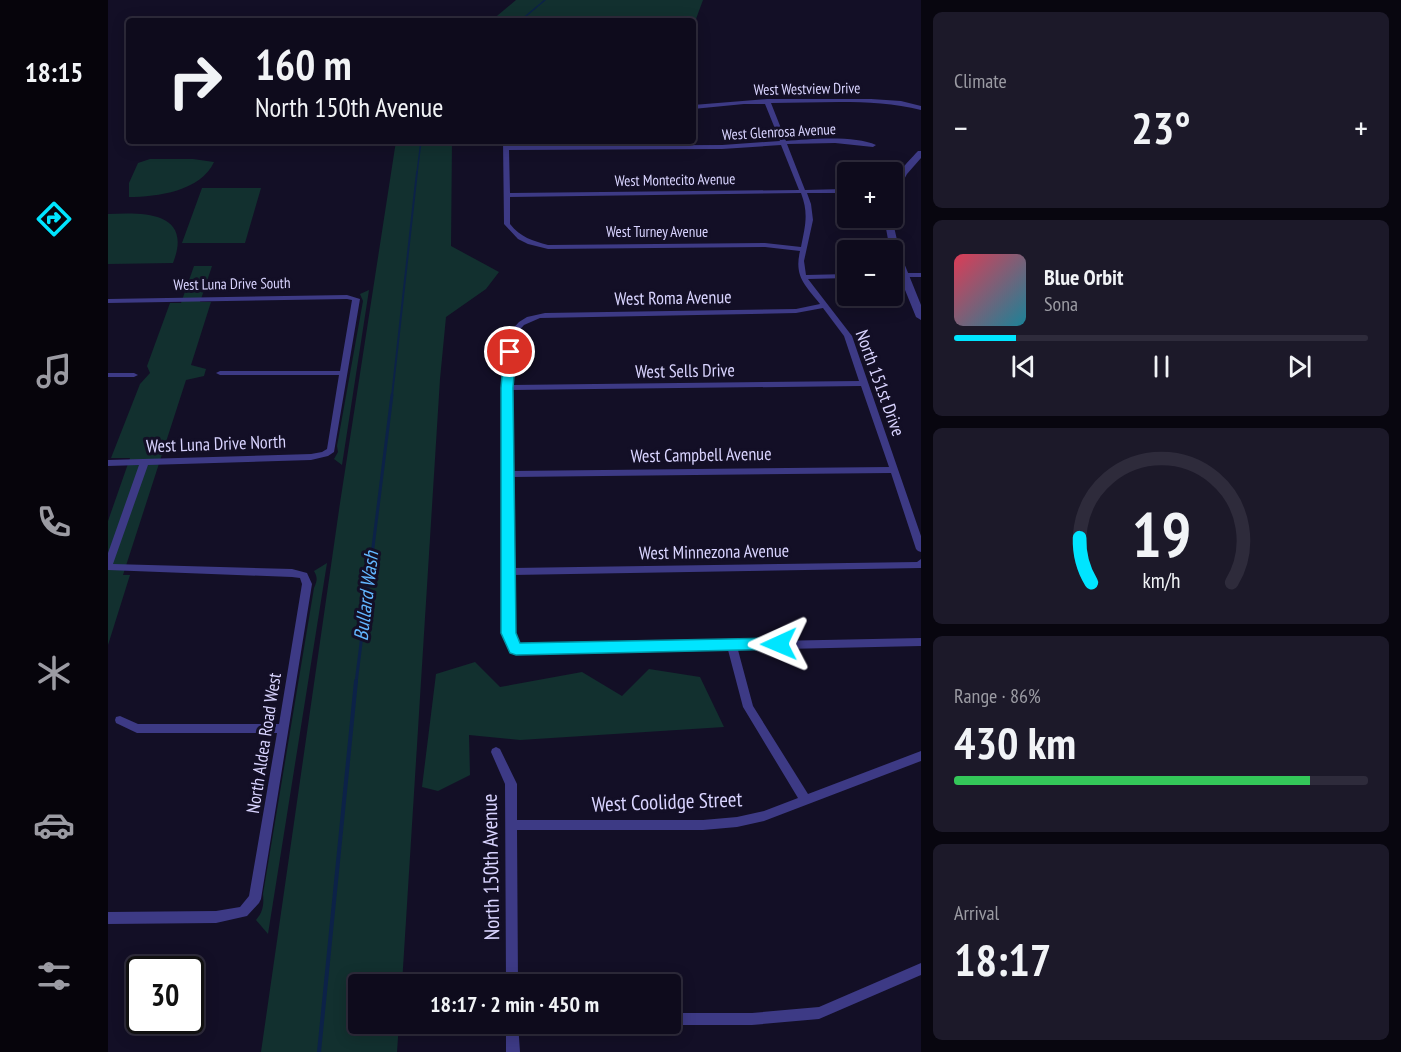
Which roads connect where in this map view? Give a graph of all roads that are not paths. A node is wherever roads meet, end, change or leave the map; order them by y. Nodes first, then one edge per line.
1 (767, 101) junction
2 (696, 107) edge
3 (921, 108) edge
4 (783, 142) junction
5 (506, 145) edge
6 (873, 145) dead end
7 (921, 153) edge
8 (903, 172) edge
9 (837, 191) edge
10 (803, 192) junction
11 (507, 195) junction
12 (889, 228) edge
13 (804, 249) junction
14 (904, 275) junction
15 (921, 275) edge
16 (837, 276) edge
17 (803, 277) junction
18 (108, 300) edge
19 (824, 306) junction
20 (921, 317) edge
21 (220, 373) dead end
22 (343, 373) junction
23 (108, 375) edge
24 (134, 375) dead end
25 (864, 383) junction
26 (507, 388) junction
27 (108, 463) edge
28 (144, 463) junction
29 (894, 470) junction
30 (508, 474) junction
31 (921, 549) edge
32 (921, 564) edge
33 (108, 567) edge
34 (508, 572) junction
35 (921, 642) edge
36 (732, 645) junction
37 (120, 720) dead end
38 (283, 729) junction
39 (496, 752) dead end
40 (921, 756) edge
41 (805, 800) junction
42 (511, 825) junction
43 (108, 918) edge
44 (921, 969) edge
45 (512, 974) edge
46 (681, 1019) edge
47 (512, 1034) edge
48 (513, 1052) edge

1 - 2 street, West Westview Drive
1 - 3 street, West Westview Drive
1 - 4 street
4 - 5 street, West Glenrosa Avenue
4 - 6 street, West Glenrosa Avenue
4 - 10 street
5 - 11 street
7 - 8 street
9 - 10 street, West Montecito Avenue
10 - 11 street, West Montecito Avenue
10 - 13 street
11 - 13 street, West Turney Avenue
12 - 14 street
13 - 17 street
14 - 15 street
14 - 20 street
16 - 17 street
17 - 19 street, North 151st Drive
18 - 22 street, West Luna Drive South
19 - 25 street, North 151st Drive
19 - 26 street, West Roma Avenue
21 - 22 street
22 - 28 street, West Luna Drive North
23 - 24 street
25 - 26 street, West Sells Drive
25 - 29 street, North 151st Drive
26 - 30 street
27 - 28 street, West Luna Drive North
28 - 33 street
29 - 30 street, West Campbell Avenue
29 - 31 street, North 151st Drive
30 - 34 street
32 - 34 street, West Minnezona Avenue
33 - 38 street, North Aldea Road West
34 - 36 street
35 - 36 street
36 - 41 street
37 - 38 street
38 - 43 street, North Aldea Road West
39 - 42 street, North 150th Avenue
40 - 41 street, West Coolidge Street
41 - 42 street, West Coolidge Street
42 - 45 street, North 150th Avenue
44 - 46 street
47 - 48 street

